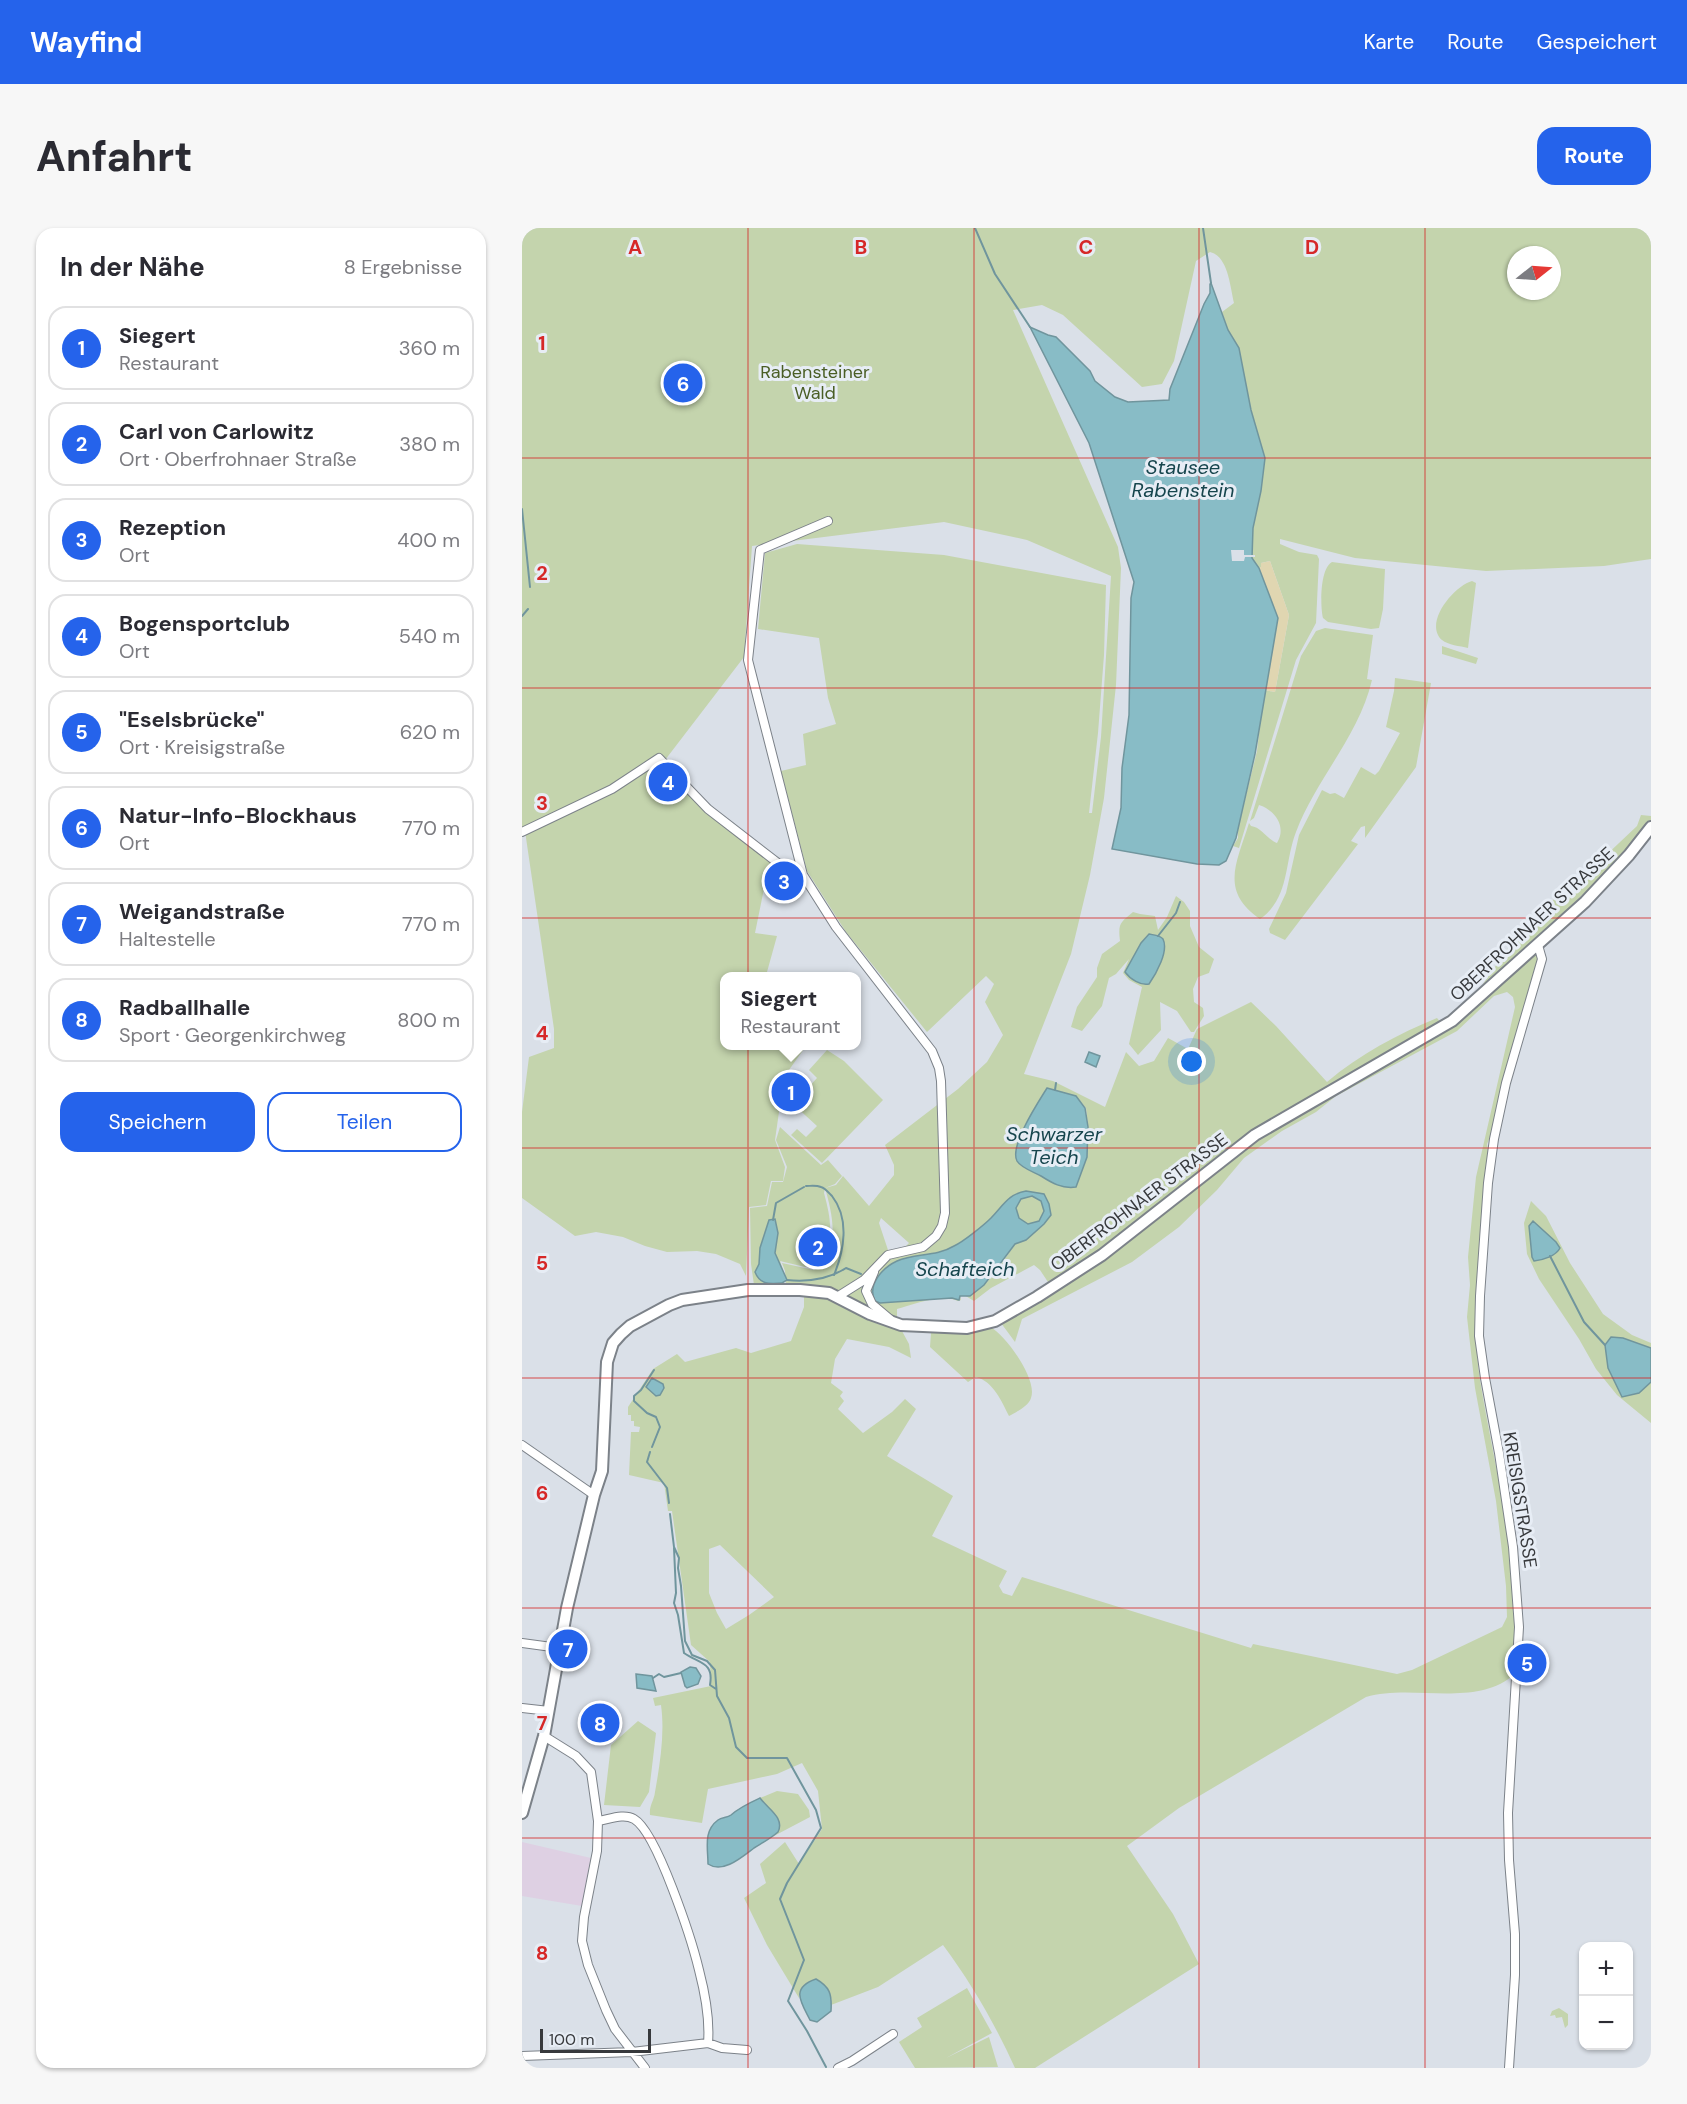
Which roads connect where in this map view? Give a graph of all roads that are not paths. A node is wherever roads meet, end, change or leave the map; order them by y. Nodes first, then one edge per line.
1 (828, 521) dead end
2 (1651, 827) edge
3 (522, 832) edge
4 (802, 874) junction
5 (1538, 945) junction
6 (875, 1270) junction
7 (837, 1297) junction
8 (894, 1323) junction
9 (522, 1445) edge
10 (594, 1495) junction
11 (522, 1643) edge
12 (559, 1648) junction
13 (522, 1708) edge
14 (549, 1711) junction
15 (544, 1736) junction
16 (522, 1813) edge
17 (598, 1821) junction
18 (893, 2034) dead end
19 (708, 2043) junction
20 (747, 2050) dead end
21 (632, 2052) junction
22 (522, 2056) edge
23 (645, 2068) edge
24 (838, 2068) edge
25 (1509, 2068) edge

1 - 4 street
2 - 5 main road, OBERFROHNAER STRASSE
3 - 4 street
4 - 6 street
5 - 8 main road, OBERFROHNAER STRASSE
5 - 25 street, KREISIGSTRASSE
6 - 7 street
6 - 8 street
7 - 8 main road, OBERFROHNAER STRASSE
7 - 10 main road, OBERFROHNAER STRASSE
9 - 10 street
10 - 12 main road, OBERFROHNAER STRASSE
11 - 12 street
12 - 14 main road, OBERFROHNAER STRASSE
13 - 14 street
14 - 15 main road, OBERFROHNAER STRASSE
15 - 16 main road, OBERFROHNAER STRASSE
15 - 17 street
17 - 19 street
17 - 21 street
18 - 24 street
19 - 20 street
19 - 21 street
21 - 22 street
21 - 23 street

